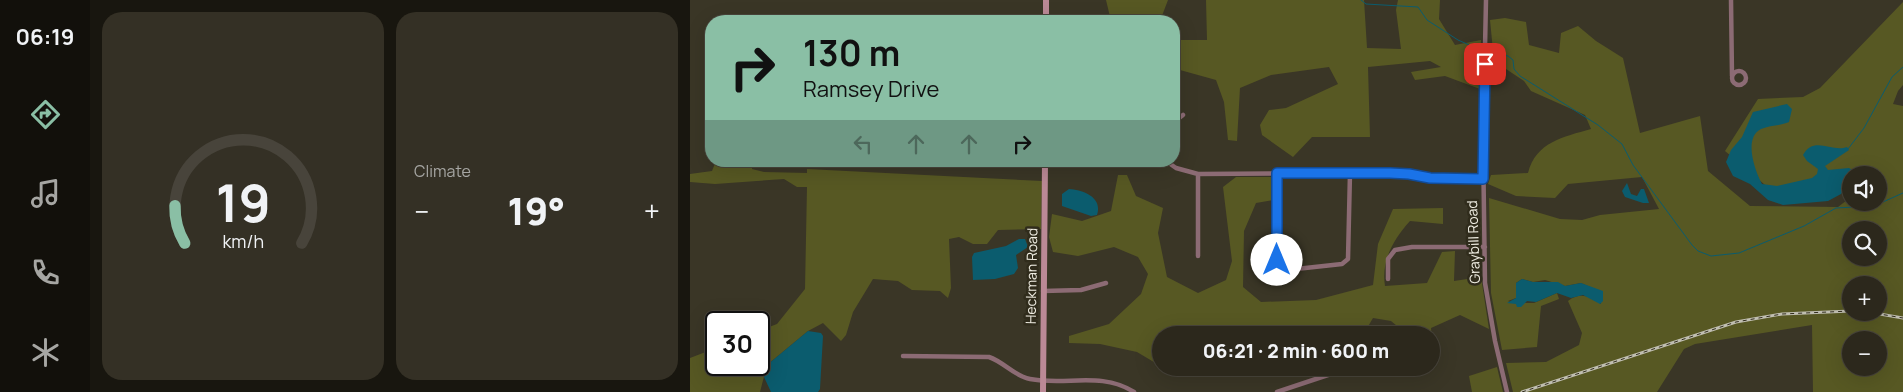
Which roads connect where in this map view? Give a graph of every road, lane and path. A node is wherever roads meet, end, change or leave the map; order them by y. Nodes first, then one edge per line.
1 (1046, 0) edge
2 (1486, 0) edge
3 (1731, 0) edge
4 (1046, 15) edge
5 (1732, 76) dead end
6 (1183, 116) dead end
7 (1180, 118) edge
8 (1045, 167) edge
9 (1175, 167) edge
10 (1277, 173) junction
11 (1198, 174) junction
12 (1350, 174) junction
13 (1483, 179) junction
14 (1485, 247) junction
15 (1198, 256) dead end
16 (1388, 279) dead end
17 (1106, 283) dead end
18 (1043, 291) junction
19 (903, 356) dead end
20 (1325, 376) edge
21 (1043, 380) junction
22 (1043, 392) edge
23 (1134, 392) edge
24 (1277, 392) edge
25 (1507, 392) edge

1 - 4 street
2 - 13 street, Graybill Road
3 - 5 street
6 - 7 street
8 - 18 street, Heckman Road
9 - 11 street
10 - 11 street
10 - 12 street
10 - 12 street
11 - 15 street
12 - 13 street
13 - 14 street, Graybill Road
14 - 16 street
14 - 25 street, Graybill Road
17 - 18 street
18 - 21 street, Heckman Road
19 - 21 street
20 - 24 street
21 - 22 street, Heckman Road
21 - 23 street

